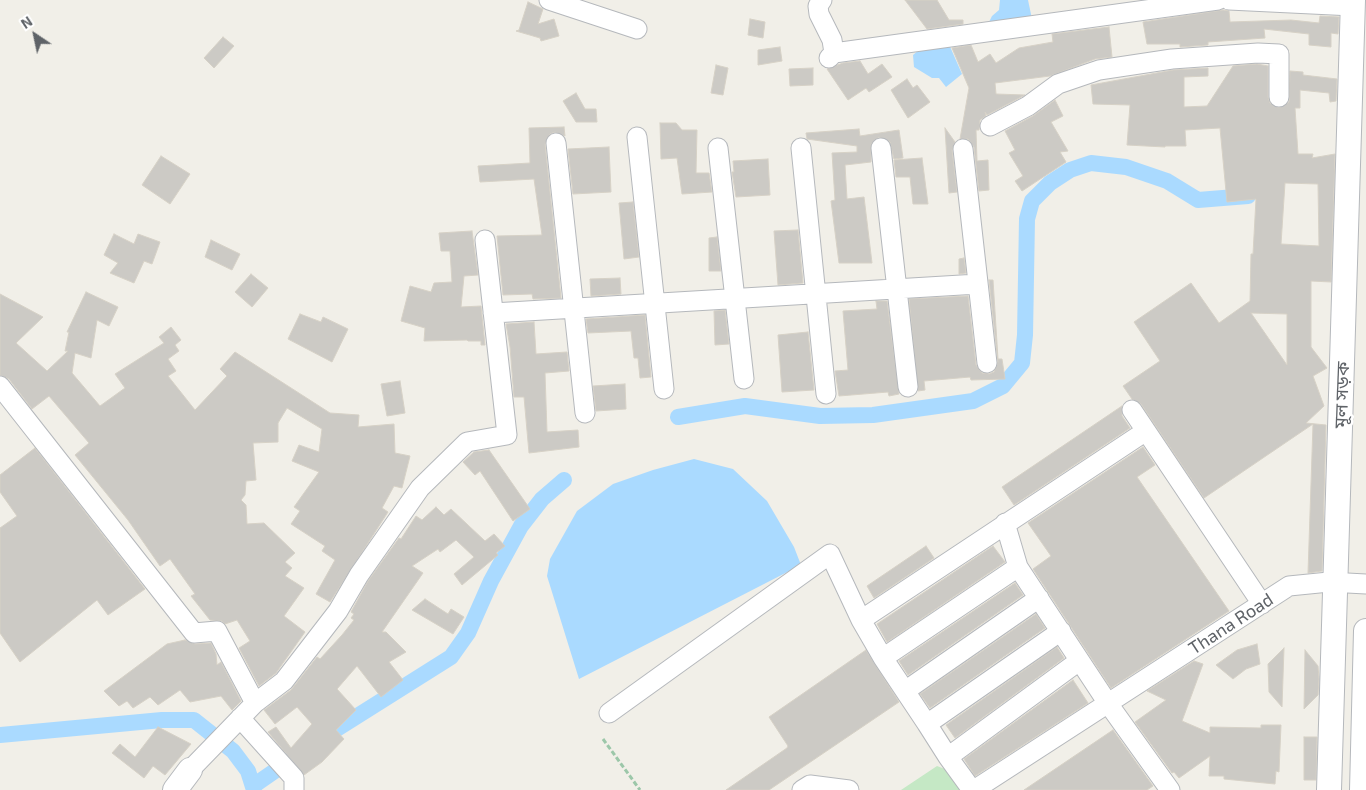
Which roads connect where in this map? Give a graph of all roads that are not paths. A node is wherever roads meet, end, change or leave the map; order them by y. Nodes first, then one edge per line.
1 (549, 0) edge
2 (822, 0) edge
3 (1218, 0) edge
4 (1229, 0) edge
5 (1353, 3) edge
6 (636, 29) dead end
7 (1279, 97) dead end
8 (990, 126) dead end
9 (637, 136) dead end
10 (556, 143) dead end
11 (718, 148) dead end
12 (801, 148) dead end
13 (881, 148) dead end
14 (963, 149) dead end
15 (1357, 165) edge
16 (486, 240) dead end
17 (978, 284) junction
18 (897, 289) junction
19 (816, 294) junction
20 (735, 299) junction
21 (655, 304) junction
22 (574, 308) junction
23 (493, 313) junction
24 (987, 363) dead end
25 (744, 379) dead end
26 (0, 386) edge
27 (908, 387) dead end
28 (664, 389) dead end
29 (826, 394) dead end
30 (1132, 410) dead end
31 (585, 413) dead end
32 (1146, 431) junction
33 (1005, 523) junction
34 (1018, 566) junction
35 (1337, 582) junction
36 (1366, 584) edge
37 (1039, 598) junction
38 (1262, 604) junction
39 (861, 620) junction
40 (1061, 631) junction
41 (1366, 631) edge
42 (883, 658) junction
43 (1079, 661) junction
44 (905, 692) junction
45 (1107, 702) junction
46 (255, 703) junction
47 (608, 713) dead end
48 (237, 722) junction
49 (926, 724) junction
50 (948, 757) junction
51 (190, 770) joint
52 (294, 784) edge
53 (175, 790) edge
54 (802, 790) edge
55 (849, 790) edge
56 (973, 790) edge
57 (1170, 790) edge
58 (1329, 790) edge
59 (1362, 790) edge

1 - 6 street
2 - 3 street
4 - 5 street
5 - 15 street, মূল সড়ক
7 - 8 street
9 - 21 street
10 - 22 street
11 - 20 street
12 - 19 street
13 - 18 street
14 - 17 street
15 - 35 street, মূল সড়ক
16 - 23 street
17 - 18 street
17 - 24 street
18 - 19 street
18 - 27 street
19 - 20 street
19 - 29 street
20 - 21 street
20 - 25 street
21 - 22 street
21 - 28 street
22 - 23 street
22 - 31 street
23 - 46 street
26 - 46 street
30 - 32 street
32 - 33 street
32 - 38 street
33 - 34 street
33 - 39 street
34 - 37 street
34 - 42 street
35 - 36 street, Thana Road
35 - 38 street, Thana Road
35 - 58 street, মূল সড়ক
37 - 40 street
37 - 44 street
38 - 45 street, Thana Road
39 - 42 street
39 - 47 street
40 - 43 street
40 - 49 street
41 - 59 street
42 - 44 street
43 - 45 street
43 - 50 street
44 - 49 street
45 - 56 street, Thana Road
45 - 57 street
46 - 48 street
48 - 51 street
48 - 52 street
49 - 50 street
50 - 56 street
51 - 53 street
54 - 55 street

